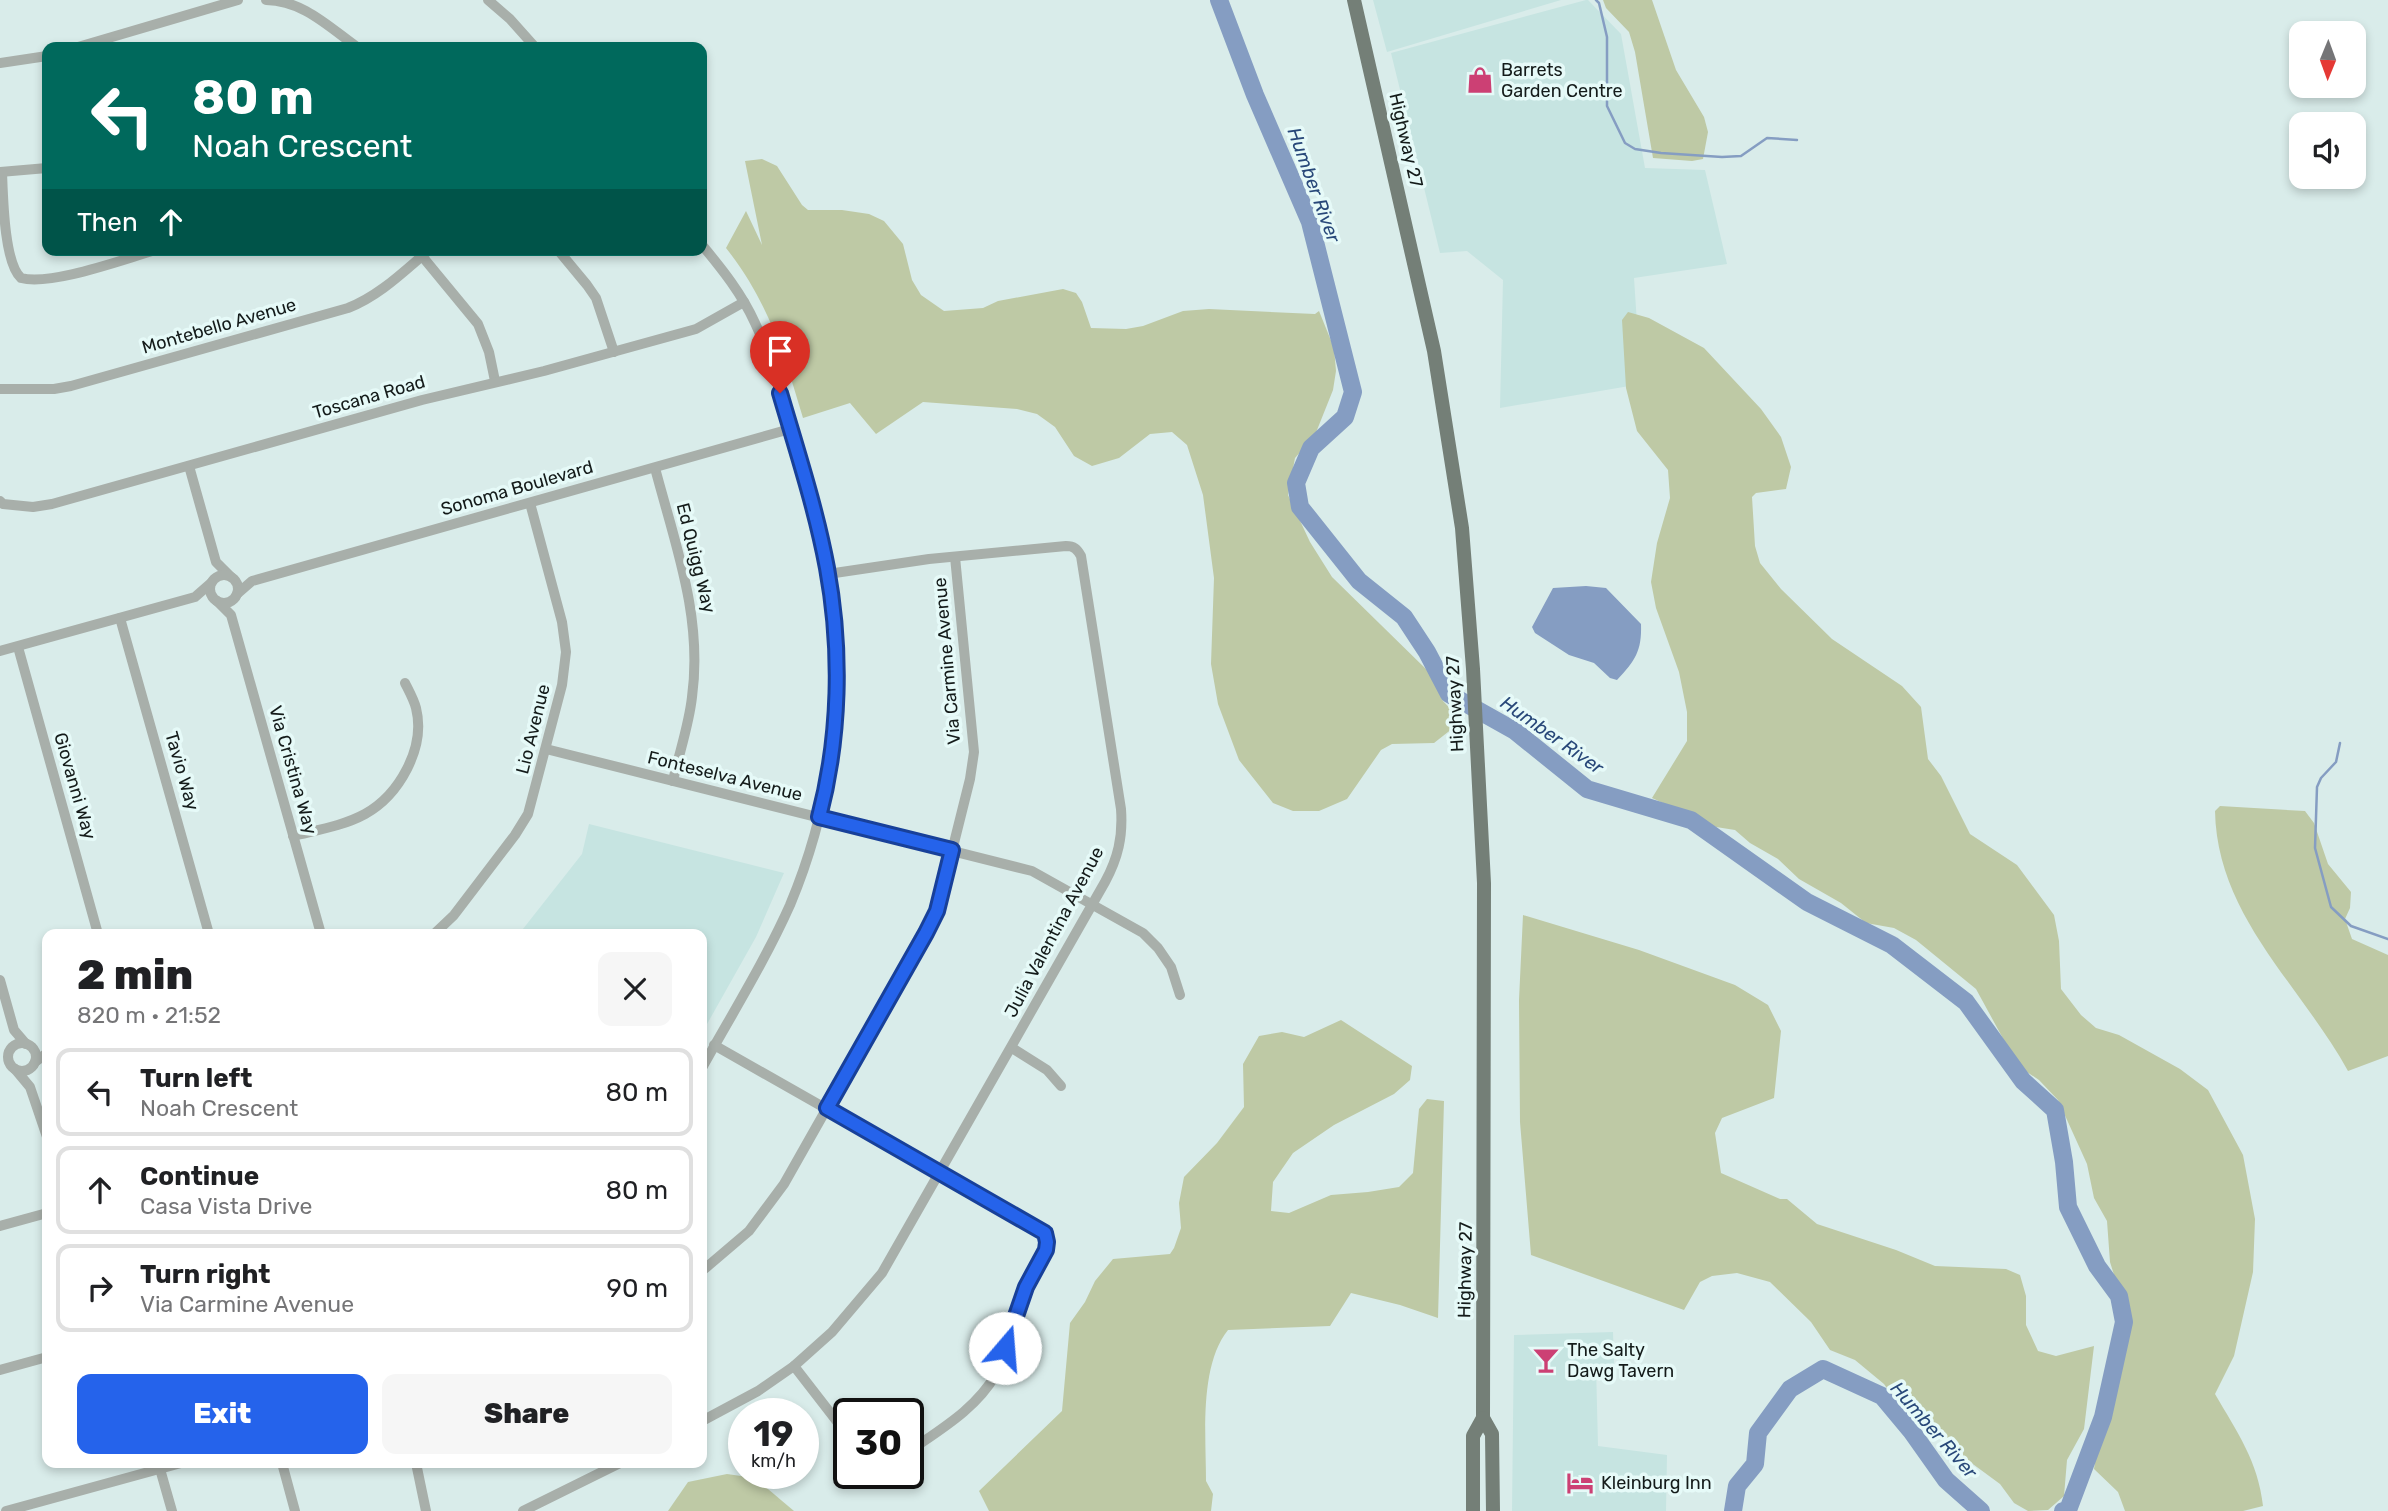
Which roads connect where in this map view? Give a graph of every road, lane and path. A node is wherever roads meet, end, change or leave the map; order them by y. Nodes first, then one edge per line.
1 (238, 0) edge
2 (266, 0) edge
3 (488, 0) edge
4 (1354, 0) edge
5 (95, 42) edge
6 (350, 42) edge
7 (531, 42) edge
8 (42, 58) edge
9 (0, 63) edge
10 (42, 168) edge
11 (1, 172) edge
12 (707, 251) edge
13 (135, 256) edge
14 (418, 256) edge
15 (425, 256) edge
16 (563, 256) edge
17 (744, 302) junction
18 (614, 352) junction
19 (495, 381) junction
20 (0, 389) edge
21 (790, 429) junction
22 (189, 466) junction
23 (655, 468) junction
24 (0, 501) edge
25 (530, 503) junction
26 (955, 557) junction
27 (216, 562) junction
28 (828, 574) junction
29 (231, 577) junction
30 (252, 581) junction
31 (211, 583) junction
32 (236, 594) junction
33 (195, 597) junction
34 (217, 601) junction
35 (231, 615) junction
36 (120, 618) junction
37 (18, 647) junction
38 (0, 652) edge
39 (405, 683) dead end
40 (546, 749) junction
41 (673, 781) junction
42 (819, 817) junction
43 (293, 836) junction
44 (952, 850) junction
45 (1093, 904) junction
46 (97, 929) edge
47 (208, 929) edge
48 (320, 929) edge
49 (439, 929) edge
50 (0, 980) edge
51 (1180, 995) dead end
52 (14, 1030) junction
53 (28, 1044) junction
54 (714, 1045) junction
55 (1012, 1048) junction
56 (42, 1049) edge
57 (7, 1053) edge
58 (42, 1056) edge
59 (707, 1058) edge
60 (34, 1064) junction
61 (0, 1066) edge
62 (14, 1068) junction
63 (1061, 1086) dead end
64 (30, 1087) junction
65 (827, 1108) junction
66 (42, 1122) edge
67 (941, 1172) junction
68 (42, 1214) edge
69 (0, 1226) edge
70 (707, 1267) edge
71 (42, 1358) edge
72 (794, 1366) junction
73 (0, 1370) edge
74 (833, 1416) edge
75 (707, 1418) edge
76 (1483, 1418) junction
77 (924, 1440) edge
78 (164, 1468) edge
79 (283, 1468) edge
80 (417, 1468) edge
81 (610, 1468) edge
82 (160, 1469) junction
83 (6, 1511) edge
84 (172, 1511) edge
85 (295, 1511) edge
86 (426, 1511) edge
87 (523, 1511) edge
88 (1473, 1511) edge
89 (1493, 1511) edge

1 - 5 street
2 - 6 street
3 - 7 street
4 - 76 main road, Highway 27
8 - 9 street
10 - 11 street
11 - 13 street
12 - 17 street
14 - 20 street, Montebello Avenue
15 - 19 street
16 - 18 street
17 - 18 street, Toscana Road
17 - 21 street
18 - 19 street, Toscana Road
19 - 22 street, Toscana Road
21 - 23 street, Sonoma Boulevard
21 - 28 street
22 - 24 street, Toscana Road
22 - 27 street
23 - 25 street, Sonoma Boulevard
23 - 41 street, Ed Quigg Way
25 - 30 street, Sonoma Boulevard
25 - 40 street, Lio Avenue
26 - 28 street, Julia Valentina Avenue
26 - 44 street, Via Carmine Avenue
26 - 45 street, Julia Valentina Avenue
27 - 29 street
27 - 31 street
28 - 42 street
29 - 30 street, Sonoma Boulevard
29 - 31 street
29 - 32 street
30 - 32 street, Sonoma Boulevard
31 - 33 street
31 - 34 street
32 - 34 street
32 - 35 street, Via Cristina Way
33 - 34 street
33 - 36 street
34 - 35 street, Via Cristina Way
35 - 43 street, Via Cristina Way
36 - 37 street
36 - 47 street, Tavio Way
37 - 38 street
37 - 46 street, Giovanni Way
39 - 43 street
40 - 41 street, Fonteselva Avenue
40 - 49 street, Lio Avenue
41 - 42 street, Fonteselva Avenue
42 - 44 street, Fonteselva Avenue
42 - 54 street
43 - 48 street, Via Cristina Way
44 - 45 street, Fonteselva Avenue
44 - 65 street, Via Carmine Avenue
45 - 51 street, Fonteselva Avenue
45 - 55 street, Julia Valentina Avenue
50 - 52 street
52 - 53 street
52 - 57 street
53 - 56 street
53 - 57 street
53 - 60 street
54 - 59 street
54 - 65 street
55 - 63 street
55 - 67 street, Julia Valentina Avenue
57 - 62 street
58 - 60 street
60 - 62 street
60 - 64 street
61 - 62 street
62 - 64 street
64 - 66 street
65 - 67 street
65 - 70 street, Via Carmine Avenue
67 - 72 street, Julia Valentina Avenue
67 - 77 street
68 - 69 street
71 - 73 street
72 - 74 street
72 - 75 street, Julia Valentina Avenue
76 - 88 main road, Highway 27
76 - 89 main road, Highway 27
78 - 82 street
79 - 85 street
80 - 86 street
81 - 87 street
82 - 83 street
82 - 84 street

